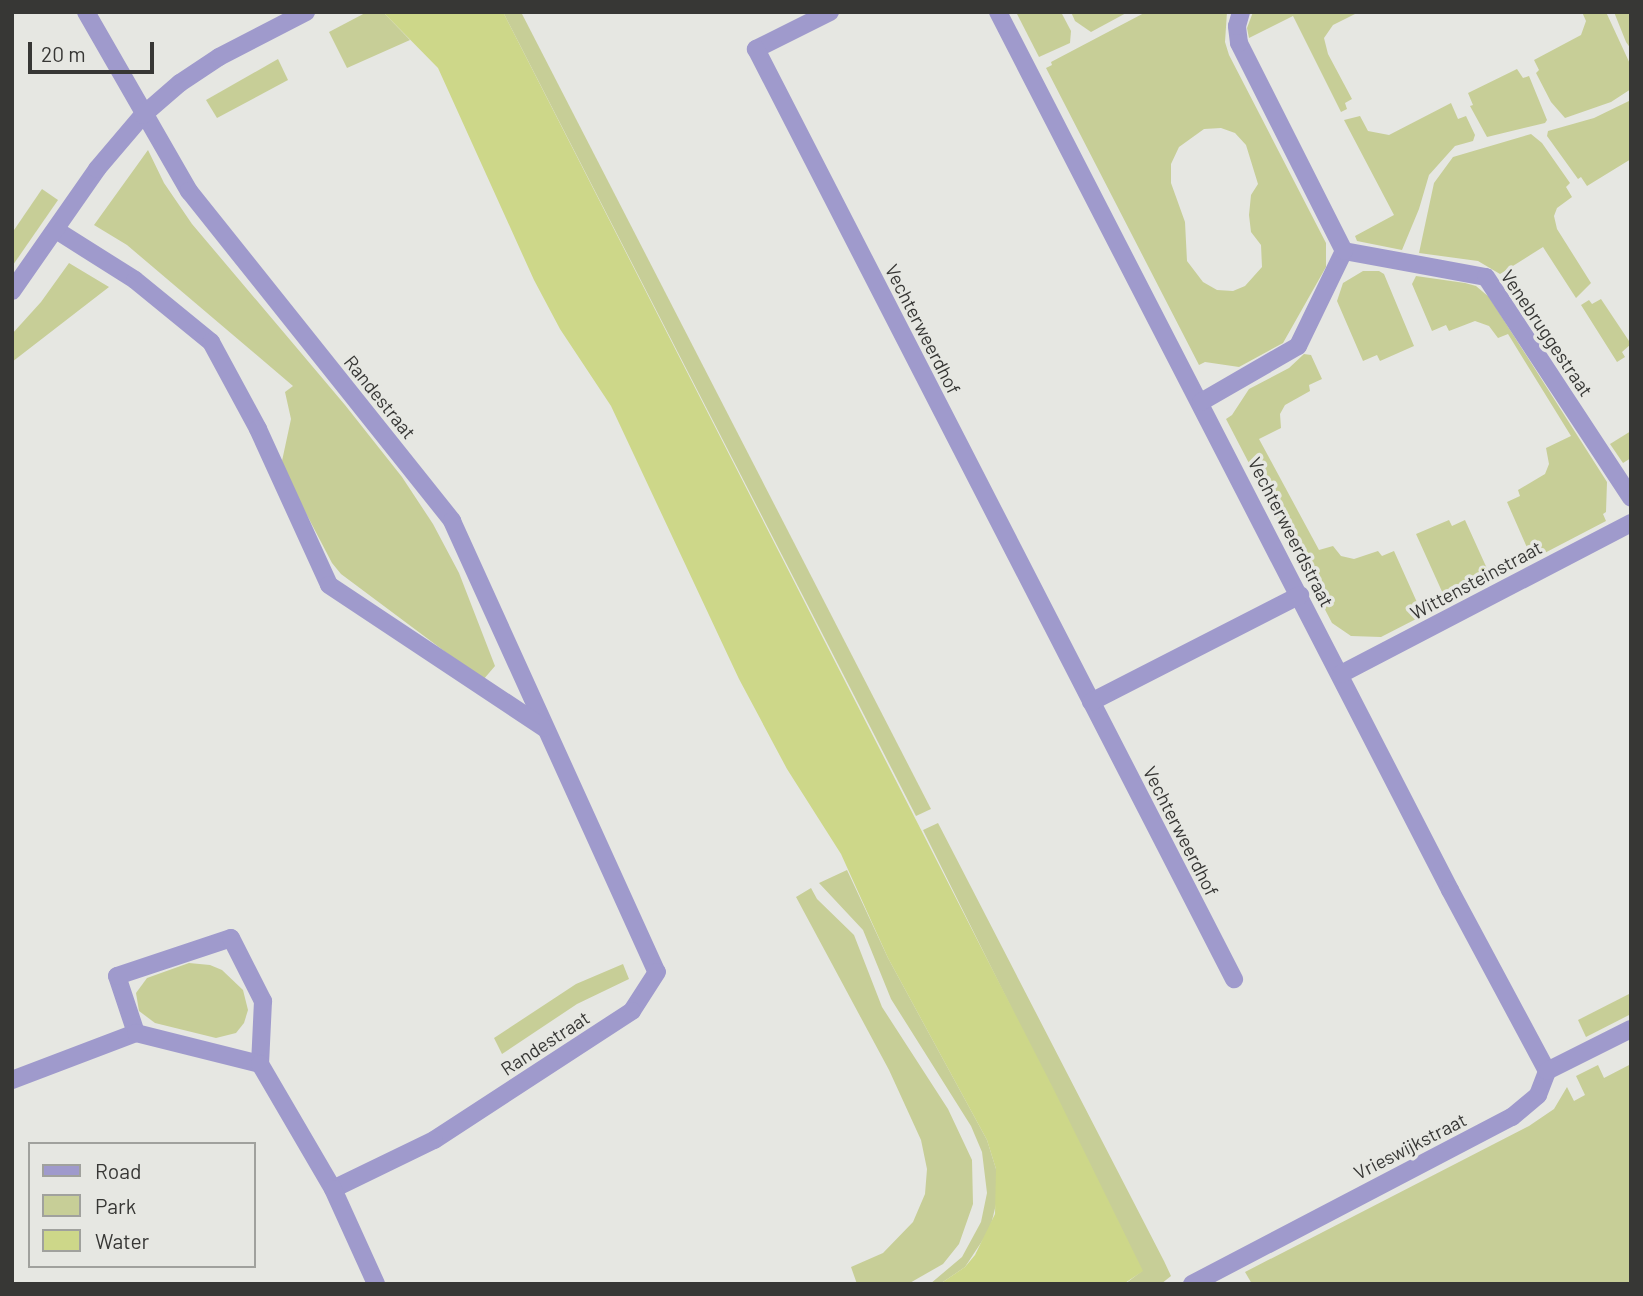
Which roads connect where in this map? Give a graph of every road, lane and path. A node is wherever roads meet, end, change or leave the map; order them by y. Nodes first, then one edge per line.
1 (86, 12) edge
2 (306, 12) edge
3 (830, 12) edge
4 (998, 12) edge
5 (1241, 12) edge
6 (143, 115) junction
7 (56, 230) junction
8 (1344, 251) junction
9 (12, 291) edge
10 (1200, 402) junction
11 (1631, 498) edge
12 (1631, 523) edge
13 (1300, 595) junction
14 (1341, 674) junction
15 (1091, 702) junction
16 (546, 729) junction
17 (1234, 979) dead end
18 (1631, 1029) edge
19 (136, 1032) junction
20 (260, 1064) junction
21 (1547, 1071) junction
22 (12, 1080) edge
23 (333, 1189) junction
24 (376, 1284) edge
25 (1192, 1284) edge

1 - 6 street, Randestraat
2 - 6 street
3 - 15 street, Vechterweerdhof
4 - 10 street, Vechterweerdstraat
5 - 8 street
6 - 7 street
6 - 16 street, Randestraat
7 - 9 street
7 - 16 street
8 - 10 street
8 - 11 street, Venebruggestraat
10 - 13 street, Vechterweerdstraat
12 - 14 street, Wittensteinstraat
13 - 14 street, Vechterweerdstraat
13 - 15 street
14 - 21 street, Vechterweerdstraat
15 - 17 street, Vechterweerdhof
16 - 23 street, Randestraat
18 - 21 street
19 - 20 street
19 - 20 street
19 - 22 street
20 - 23 street
21 - 25 street, Vrieswijkstraat
23 - 24 street

